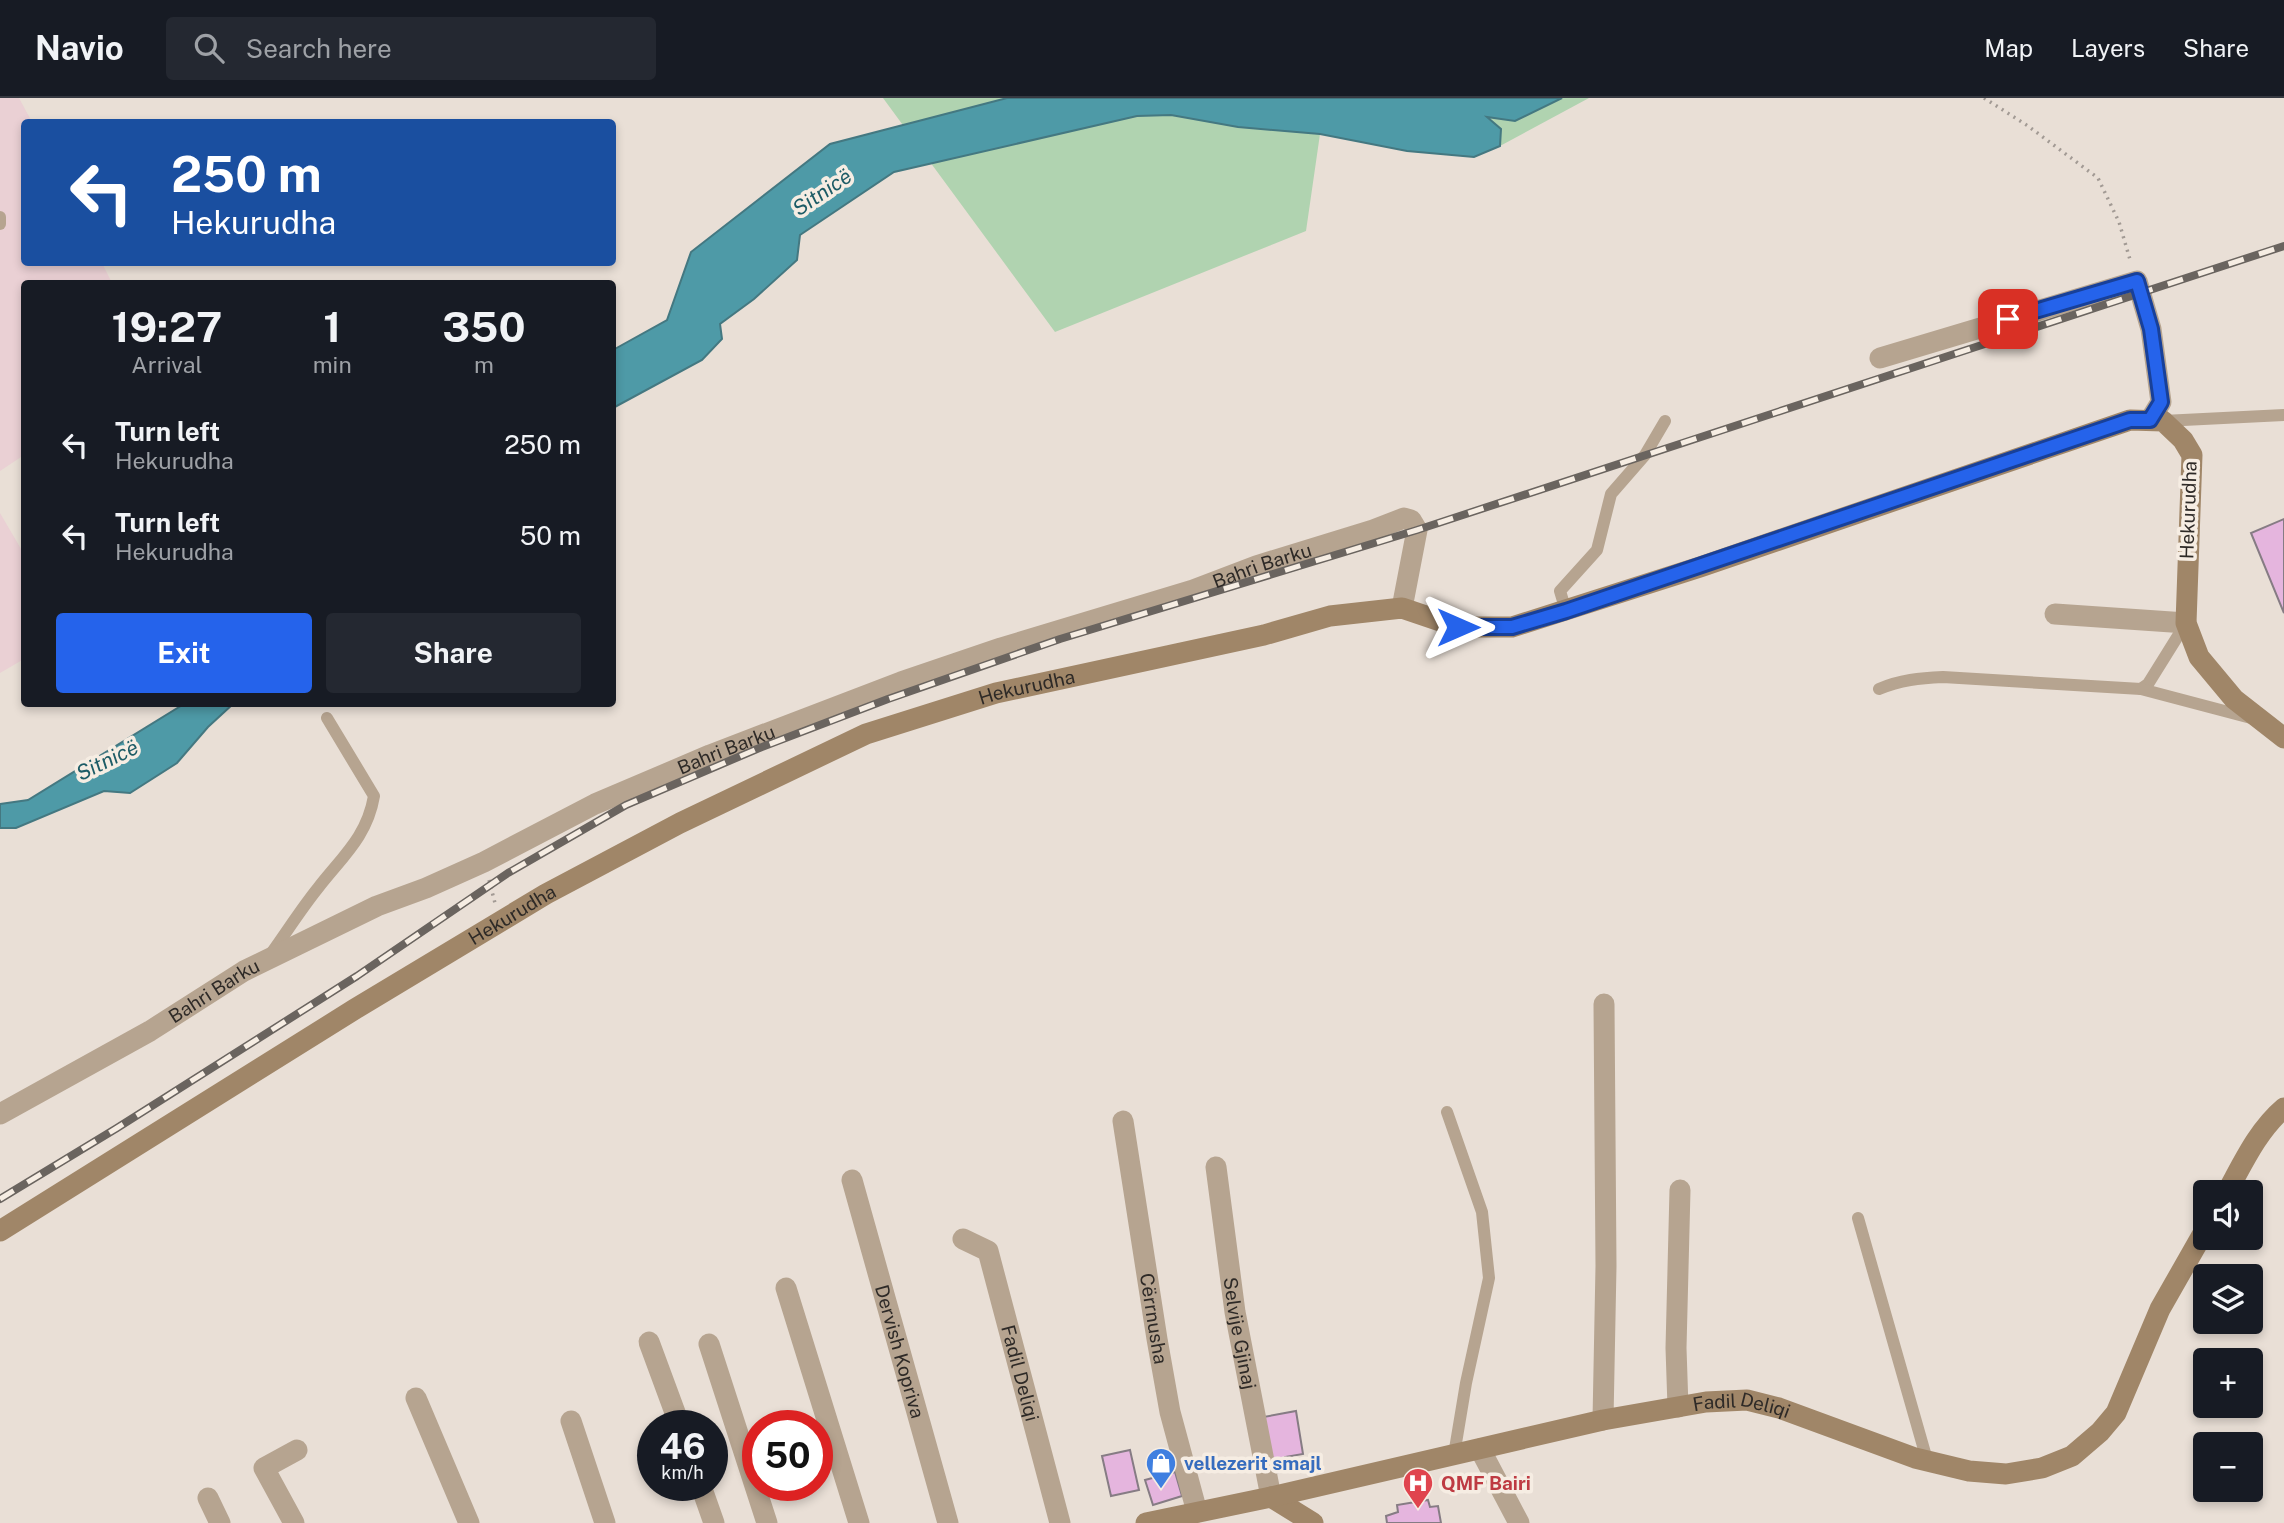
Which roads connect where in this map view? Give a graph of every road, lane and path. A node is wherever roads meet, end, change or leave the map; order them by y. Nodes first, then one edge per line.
1 (1984, 98) edge
2 (0, 217) edge
3 (0, 224) edge
4 (2137, 281) junction
5 (1880, 358) dead end
6 (2284, 415) edge
7 (2157, 420) junction
8 (1665, 421) dead end
9 (1402, 608) junction
10 (1566, 611) junction
11 (2055, 614) dead end
12 (2186, 623) junction
13 (1879, 689) dead end
14 (2141, 689) junction
15 (327, 719) dead end
16 (2261, 720) junction
17 (2284, 738) edge
18 (484, 862) junction
19 (501, 922) junction
20 (266, 961) junction
21 (1604, 1004) dead end
22 (2284, 1108) edge
23 (1447, 1112) dead end
24 (0, 1114) edge
25 (1123, 1121) dead end
26 (1216, 1167) dead end
27 (852, 1180) dead end
28 (2234, 1180) edge
29 (1680, 1190) dead end
30 (1858, 1218) dead end
31 (0, 1231) edge
32 (963, 1239) dead end
33 (2194, 1250) edge
34 (786, 1288) dead end
35 (649, 1342) dead end
36 (709, 1344) dead end
37 (416, 1398) dead end
38 (1678, 1407) junction
39 (674, 1410) edge
40 (1603, 1420) junction
41 (571, 1421) dead end
42 (1480, 1449) junction
43 (297, 1450) dead end
44 (1454, 1455) junction
45 (1927, 1460) junction
46 (1271, 1497) junction
47 (208, 1498) dead end
48 (707, 1501) edge
49 (1197, 1512) junction
50 (220, 1523) edge
51 (294, 1523) edge
52 (469, 1523) edge
53 (605, 1523) edge
54 (715, 1523) edge
55 (767, 1523) edge
56 (859, 1523) edge
57 (948, 1523) edge
58 (1060, 1523) edge
59 (1146, 1523) edge
60 (1313, 1523) edge
61 (1519, 1523) edge

1 - 4 path
2 - 3 lane
4 - 5 street
4 - 7 street
6 - 7 lane
7 - 10 main road, Hekurudha
7 - 12 main road, Hekurudha
8 - 10 lane
9 - 10 main road, Hekurudha
9 - 18 street, Bahri Barku
9 - 19 main road, Hekurudha
11 - 12 street
12 - 14 lane
12 - 16 main road, Hekurudha
13 - 14 lane
14 - 16 lane
15 - 20 lane
16 - 17 main road, Hekurudha
18 - 19 path
18 - 20 street, Bahri Barku
19 - 31 main road, Hekurudha
20 - 24 street, Bahri Barku
21 - 40 street
22 - 28 main road
23 - 44 lane
25 - 49 street, Cërrnusha
26 - 46 street, Selvije Gjinaj
27 - 57 street, Dervish Kopriva
29 - 38 street
30 - 45 lane
32 - 58 street, Fadil Deliqi
33 - 45 main road, Fadil Deliqi
34 - 56 street
35 - 39 street
36 - 55 street
37 - 52 street
38 - 40 main road, Fadil Deliqi
38 - 45 main road, Fadil Deliqi
40 - 42 main road, Fadil Deliqi
41 - 53 street
42 - 44 main road, Fadil Deliqi
42 - 61 street
43 - 51 street
44 - 46 main road, Fadil Deliqi
46 - 49 main road, Fadil Deliqi
46 - 60 main road
47 - 50 street
48 - 54 street
49 - 59 main road, Fadil Deliqi

